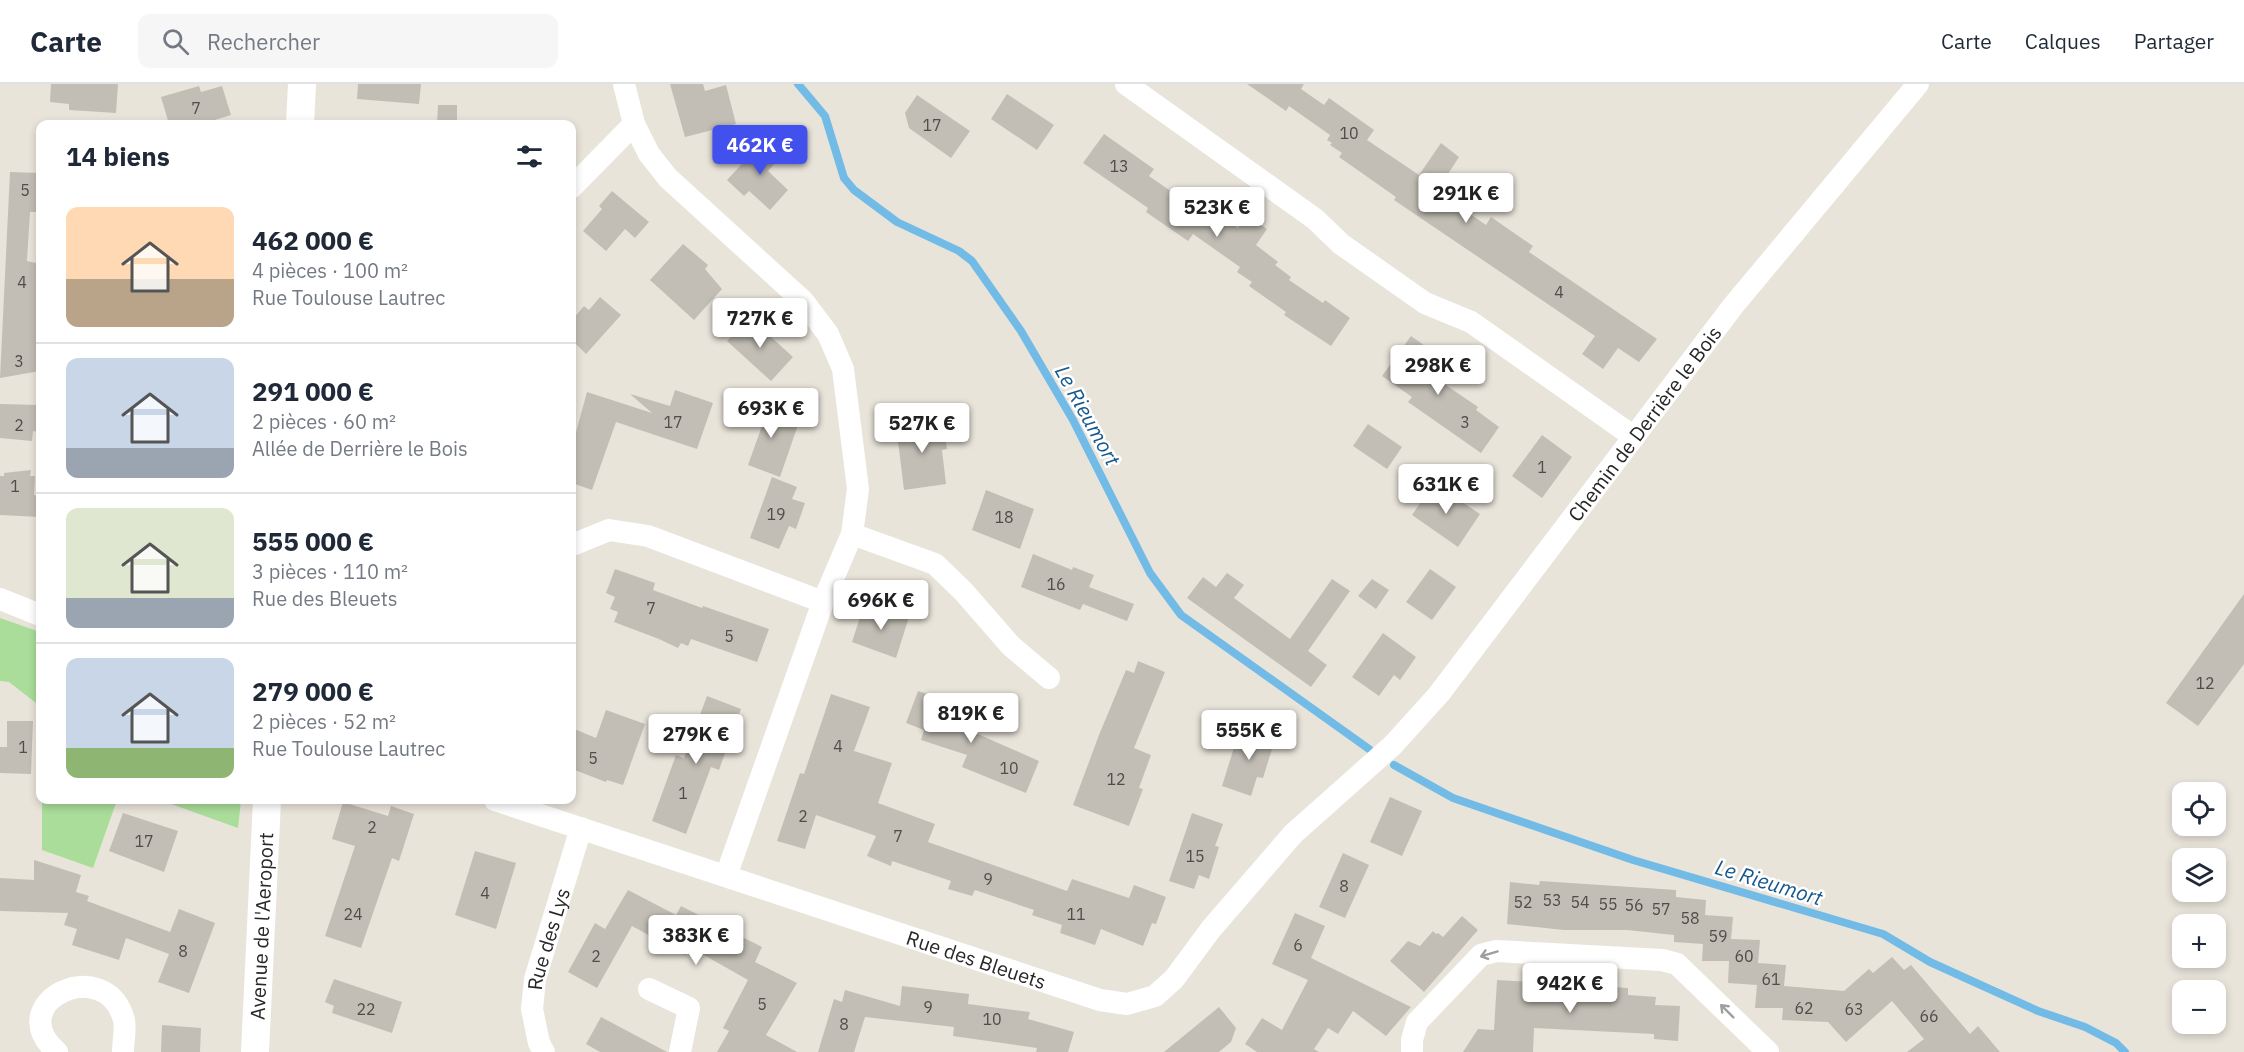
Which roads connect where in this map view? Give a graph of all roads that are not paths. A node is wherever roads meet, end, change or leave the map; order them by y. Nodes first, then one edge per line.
1 (302, 84) edge
2 (624, 84) edge
3 (1126, 84) edge
4 (1918, 84) edge
5 (300, 120) edge
6 (634, 124) junction
7 (576, 183) edge
8 (1634, 437) junction
9 (852, 534) junction
10 (576, 543) edge
11 (0, 599) edge
12 (823, 602) junction
13 (36, 613) edge
14 (1049, 678) dead end
15 (1374, 763) joint
16 (267, 804) edge
17 (507, 804) edge
18 (581, 828) junction
19 (726, 876) junction
20 (649, 989) dead end
21 (57, 1052) edge
22 (123, 1052) edge
23 (255, 1052) edge
24 (544, 1052) edge
25 (680, 1052) edge
26 (1412, 1052) edge
27 (1768, 1052) edge

1 - 5 street
2 - 6 street
3 - 8 street
4 - 8 street, Chemin de Derrière le Bois
6 - 7 street
6 - 9 street
8 - 15 street, Chemin de Derrière le Bois
9 - 12 street
9 - 14 street
10 - 12 street
11 - 13 street
12 - 19 street
15 - 19 street, Rue des Bleuets
16 - 23 street, Avenue de l'Aeroport
17 - 18 street, Rue des Bleuets
18 - 19 street, Rue des Bleuets
18 - 24 street, Rue des Lys
20 - 25 street
21 - 22 street
27 -> 26 street

